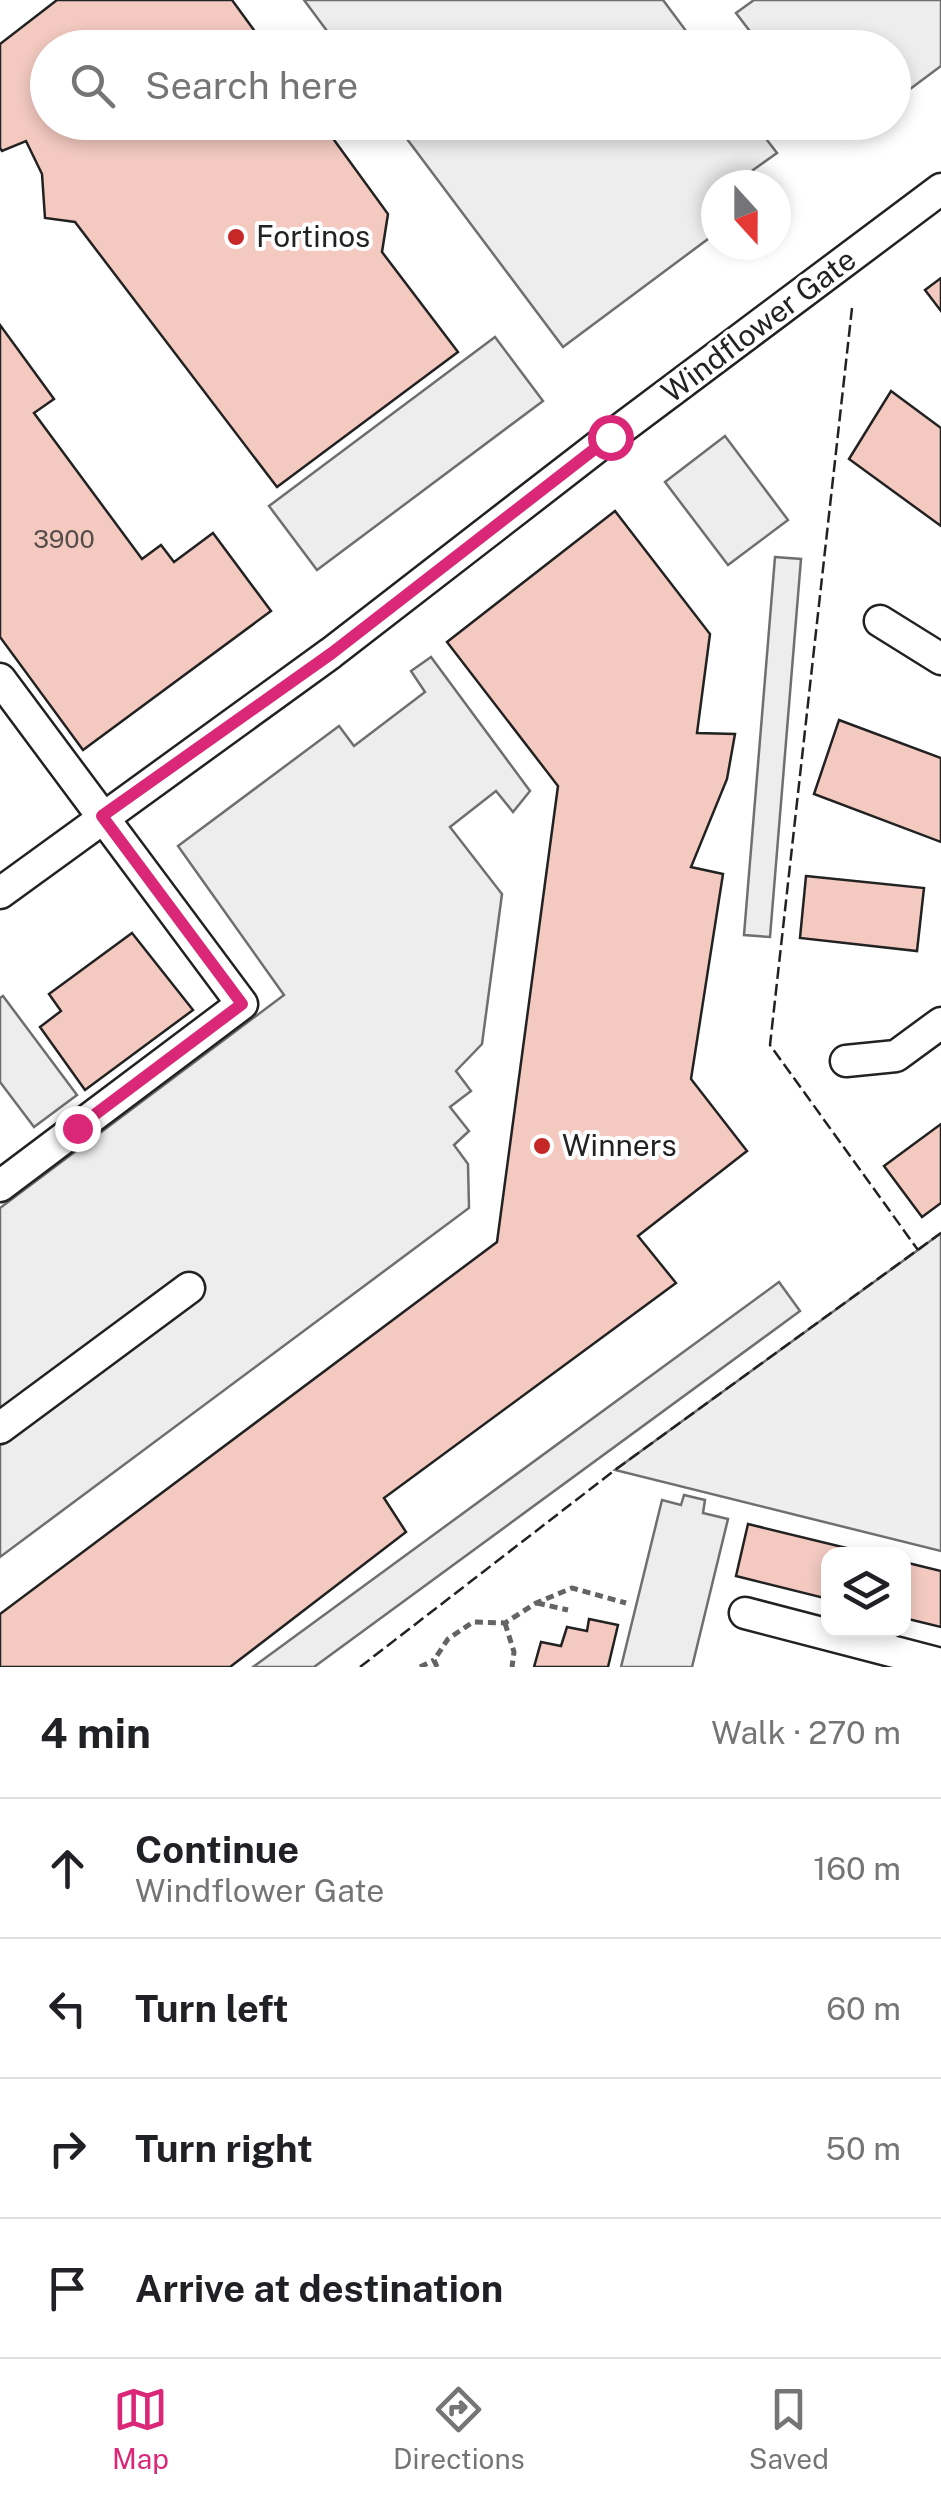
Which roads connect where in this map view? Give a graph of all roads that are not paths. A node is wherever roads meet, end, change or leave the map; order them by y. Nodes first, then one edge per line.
1 (941, 190) edge
2 (880, 622) dead end
3 (941, 659) edge
4 (0, 679) edge
5 (102, 816) junction
6 (0, 893) edge
7 (941, 1023) edge
8 (846, 1060) dead end
9 (0, 1186) edge
10 (189, 1288) dead end
11 (0, 1428) edge
12 (745, 1614) dead end
13 (907, 1661) edge
14 (941, 1664) edge

1 - 5 street, Windflower Gate
2 - 3 street
4 - 5 street
5 - 6 street, Windflower Gate
5 - 9 street
7 - 8 street
10 - 11 street
12 - 13 street
13 - 14 street

